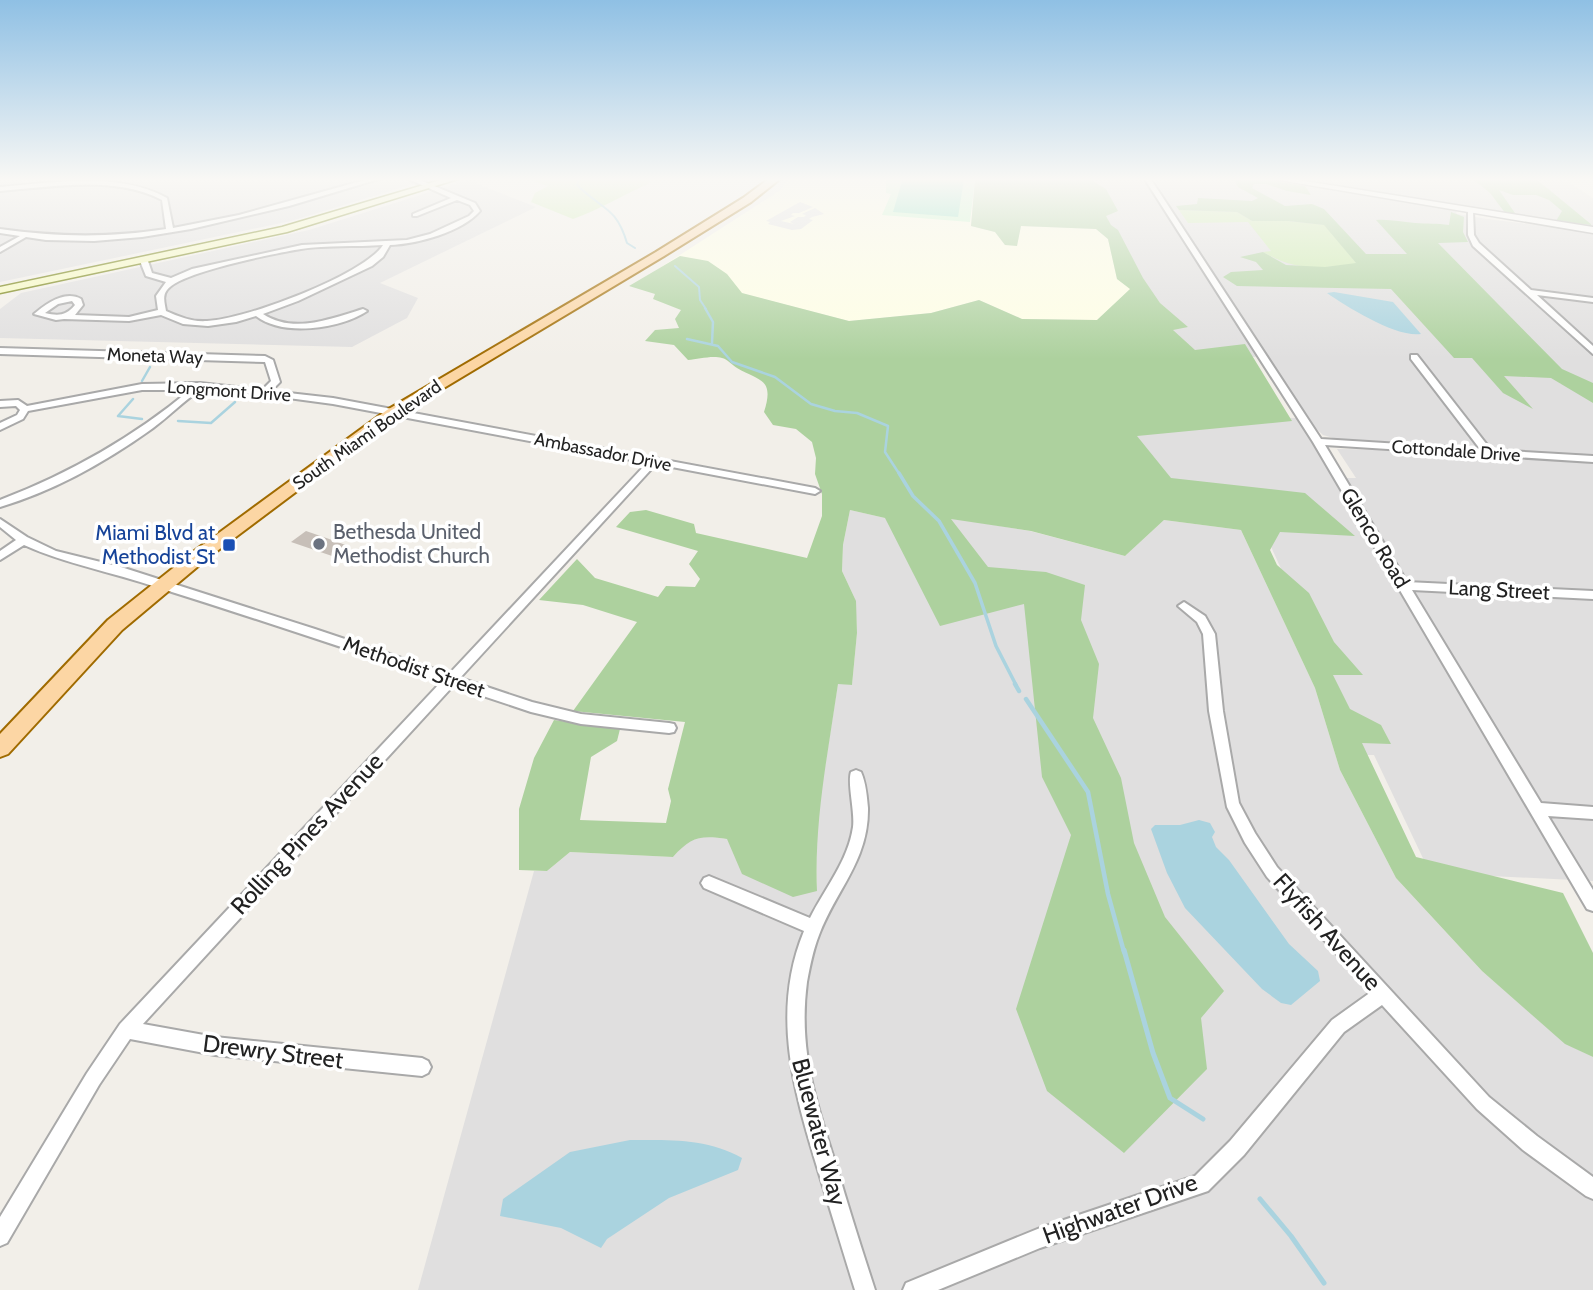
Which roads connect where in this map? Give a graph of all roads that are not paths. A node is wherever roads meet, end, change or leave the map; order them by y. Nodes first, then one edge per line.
1 (21, 238) edge
2 (48, 238) edge
3 (100, 238) edge
4 (245, 238) edge
5 (423, 238) edge
6 (685, 238) edge
7 (1186, 238) edge
8 (1473, 238) edge
9 (387, 244) junction
10 (0, 250) edge
11 (144, 261) junction
12 (171, 281) junction
13 (0, 290) edge
14 (1528, 292) junction
15 (1593, 300) edge
16 (363, 311) dead end
17 (162, 312) junction
18 (259, 315) junction
19 (67, 317) dead end
20 (0, 351) edge
21 (1593, 351) edge
22 (1414, 357) dead end
23 (200, 386) junction
24 (262, 394) junction
25 (0, 404) edge
26 (25, 408) junction
27 (392, 413) junction
28 (0, 426) edge
29 (1318, 442) junction
30 (1489, 454) junction
31 (1593, 459) edge
32 (653, 462) junction
33 (815, 491) dead end
34 (0, 505) edge
35 (0, 522) edge
36 (23, 540) junction
37 (0, 555) edge
38 (162, 586) junction
39 (1404, 586) junction
40 (1593, 596) edge
41 (1184, 606) dead end
42 (451, 680) junction
43 (669, 728) dead end
44 (0, 748) edge
45 (856, 776) dead end
46 (1538, 809) junction
47 (1593, 813) edge
48 (709, 883) dead end
49 (1593, 904) edge
50 (814, 927) junction
51 (1382, 993) junction
52 (126, 1030) junction
53 (422, 1068) dead end
54 (1593, 1189) edge
55 (0, 1236) edge
56 (865, 1290) edge
57 (913, 1290) edge

1 - 10 street
2 - 3 street
4 - 11 main road
5 - 9 street
6 - 27 main road, South Miami Boulevard
7 - 29 street, Glenco Road
8 - 14 street
9 - 12 street
9 - 18 street
11 - 12 street
11 - 13 main road
12 - 17 street
14 - 15 street
14 - 21 street
16 - 18 street
17 - 18 street
17 - 19 street
20 - 24 street, Moneta Way
22 - 30 street
23 - 24 street, Longmont Drive
23 - 26 street, Longmont Drive
23 - 34 street
24 - 27 street, Longmont Drive
25 - 26 street
26 - 28 street
27 - 32 street, Ambassador Drive
27 - 38 main road, South Miami Boulevard
29 - 30 street, Cottondale Drive
29 - 39 street, Glenco Road
30 - 31 street, Cottondale Drive
32 - 33 street, Ambassador Drive
32 - 42 street, Rolling Pines Avenue
35 - 36 street, Methodist Street
36 - 37 street
36 - 38 street, Methodist Street
38 - 42 street, Methodist Street
38 - 44 main road, South Miami Boulevard
39 - 40 street, Lang Street
39 - 46 street, Glenco Road
41 - 51 street, Flyfish Avenue
42 - 43 street, Methodist Street
42 - 52 street, Rolling Pines Avenue
45 - 50 street, Bluewater Way
46 - 47 street
46 - 49 street, Glenco Road
48 - 50 street
50 - 56 street, Bluewater Way
51 - 54 street, Flyfish Avenue
51 - 57 street, Highwater Drive
52 - 53 street, Drewry Street
52 - 55 street, Rolling Pines Avenue

